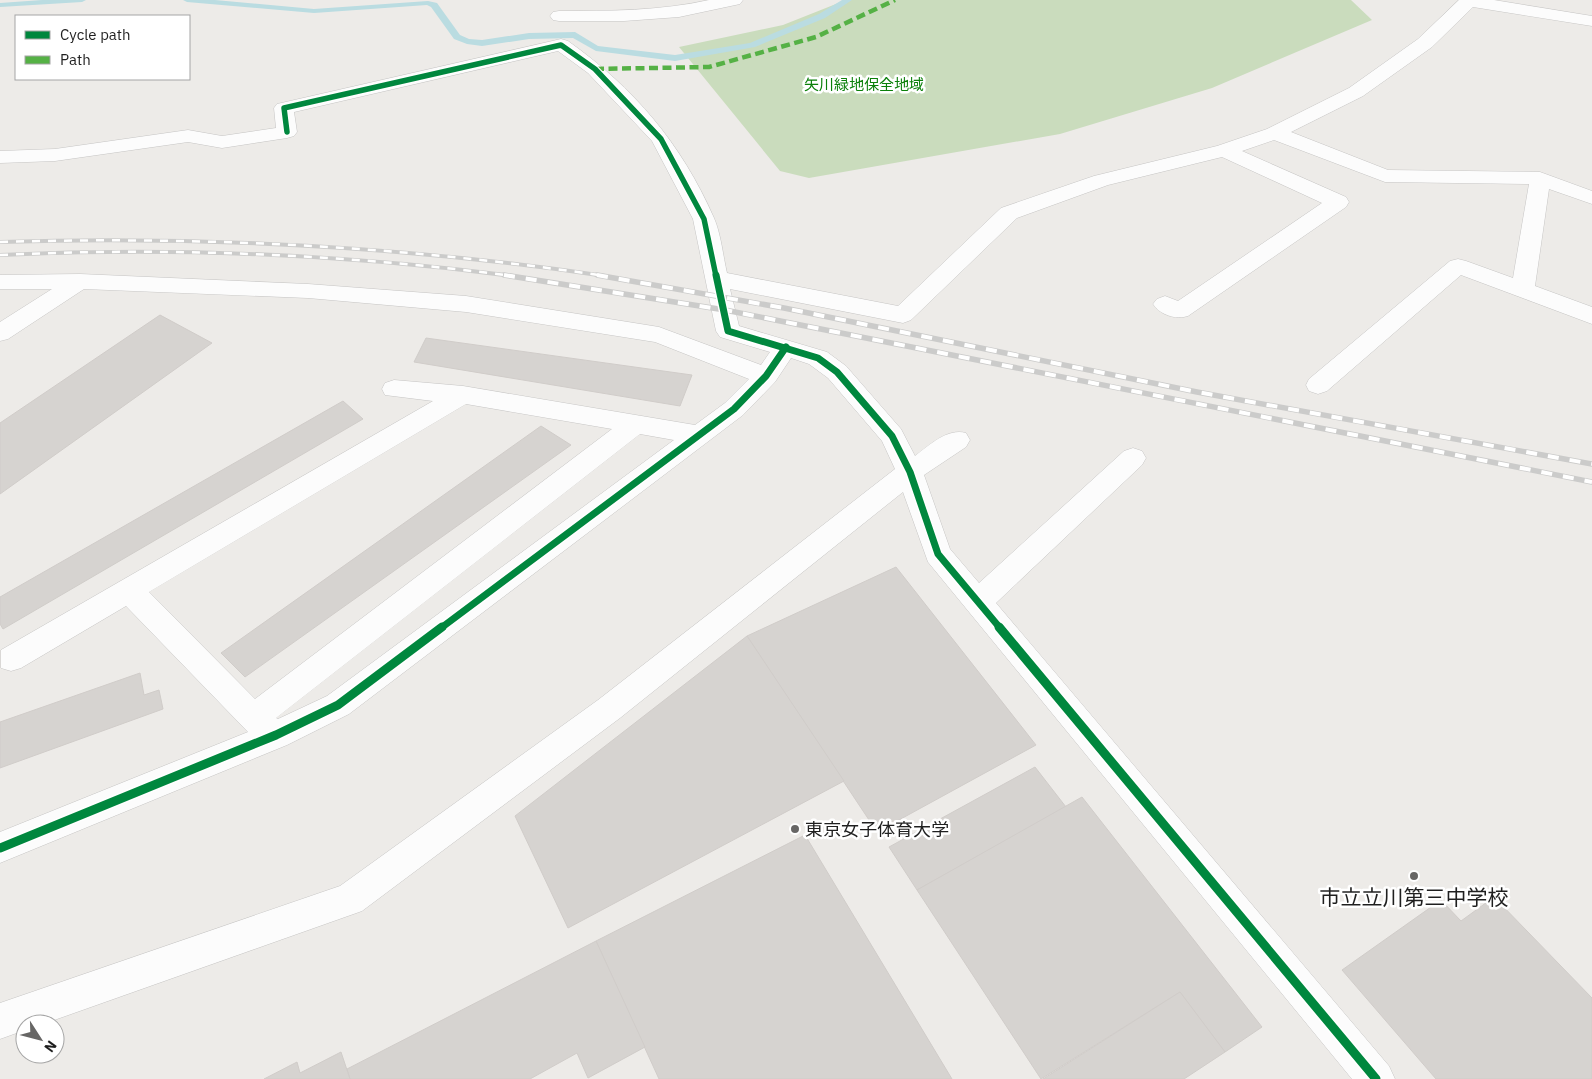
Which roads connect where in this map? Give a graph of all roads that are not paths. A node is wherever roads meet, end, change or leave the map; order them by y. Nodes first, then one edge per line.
1 (734, 0) edge
2 (1468, 1) edge
3 (1592, 21) edge
4 (559, 26) edge
5 (1274, 133) junction
6 (1224, 150) junction
7 (0, 157) edge
8 (1540, 178) junction
9 (1592, 198) edge
10 (718, 279) junction
11 (80, 281) junction
12 (0, 282) edge
13 (1524, 291) junction
14 (1165, 304) dead end
15 (1592, 316) edge
16 (0, 333) edge
17 (786, 347) junction
18 (766, 376) junction
19 (1318, 385) dead end
20 (394, 389) dead end
21 (463, 395) junction
22 (635, 425) junction
23 (698, 435) junction
24 (957, 440) dead end
25 (1133, 458) dead end
26 (910, 472) junction
27 (130, 591) junction
28 (979, 601) junction
29 (12, 659) dead end
30 (265, 727) junction
31 (0, 848) edge
32 (0, 1021) edge
33 (1376, 1079) edge

1 - 4 street
2 - 3 street
2 - 5 street
4 - 7 street
4 - 10 street
5 - 6 street
5 - 8 street
6 - 10 street
6 - 14 street
8 - 9 street
8 - 13 street
10 - 17 street
11 - 12 street
11 - 16 street
11 - 18 street
13 - 15 street
13 - 19 street
17 - 18 street
17 - 26 street
18 - 23 street
20 - 21 street
21 - 22 street
21 - 27 street
22 - 23 street
22 - 30 street
23 - 30 street
24 - 26 street
25 - 28 street
26 - 28 street
26 - 32 street
27 - 29 street
27 - 30 street
28 - 33 street
30 - 31 street

